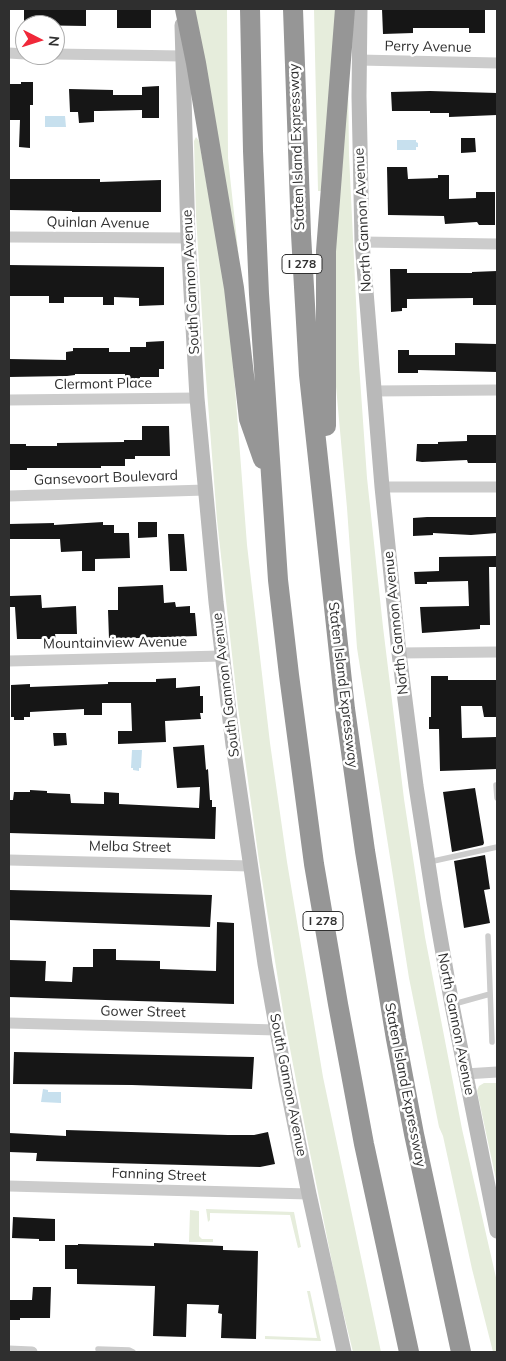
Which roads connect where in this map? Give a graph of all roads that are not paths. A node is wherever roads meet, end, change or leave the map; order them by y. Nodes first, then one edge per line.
1 (183, 9) edge
2 (250, 9) edge
3 (293, 9) edge
4 (345, 9) edge
5 (360, 9) edge
6 (65, 54) edge
7 (182, 56) junction
8 (359, 60) junction
9 (497, 63) edge
10 (9, 237) edge
11 (188, 238) junction
12 (362, 242) junction
13 (497, 244) edge
14 (497, 390) edge
15 (374, 391) junction
16 (197, 398) junction
17 (9, 400) edge
18 (271, 484) junction
19 (382, 487) junction
20 (497, 487) edge
21 (205, 490) junction
22 (9, 496) edge
23 (324, 518) junction
24 (497, 652) edge
25 (399, 653) junction
26 (222, 656) junction
27 (9, 661) edge
28 (496, 785) edge
29 (497, 798) edge
30 (497, 847) edge
31 (9, 860) edge
32 (427, 862) junction
33 (250, 866) junction
34 (488, 936) dead end
35 (490, 994) junction
36 (452, 1005) junction
37 (9, 1023) edge
38 (277, 1030) junction
39 (492, 1042) dead end
40 (497, 1072) edge
41 (465, 1074) junction
42 (9, 1186) edge
43 (309, 1194) junction
44 (497, 1231) edge
45 (98, 1349) dead end
46 (9, 1351) edge
47 (32, 1352) edge
48 (133, 1352) edge
49 (344, 1352) edge
50 (409, 1352) edge
51 (461, 1352) edge

1 - 7 street, South Gannon Avenue
1 - 18 highway
2 - 18 highway, I 278
3 - 23 highway, Staten Island Expressway / I 278
4 - 23 highway
5 - 8 street, North Gannon Avenue
6 - 7 street
7 - 11 street, South Gannon Avenue
8 - 9 street, Perry Avenue
8 - 12 street, North Gannon Avenue
10 - 11 street, Quinlan Avenue
11 - 16 street, South Gannon Avenue
12 - 13 street
12 - 15 street, North Gannon Avenue
14 - 15 street
15 - 19 street, North Gannon Avenue
16 - 17 street, Clermont Place
16 - 21 street, South Gannon Avenue
18 - 50 highway, I 278
19 - 20 street
19 - 25 street, North Gannon Avenue
21 - 22 street, Gansevoort Boulevard
21 - 26 street, South Gannon Avenue
23 - 51 highway, Staten Island Expressway / I 278
24 - 25 street
25 - 32 street, North Gannon Avenue
26 - 27 street, Mountainview Avenue
26 - 33 street, South Gannon Avenue
28 - 29 lane
30 - 32 lane
31 - 33 street, Melba Street
32 - 36 street, North Gannon Avenue
33 - 38 street, South Gannon Avenue
34 - 35 lane
35 - 36 lane
35 - 39 lane
36 - 41 street, North Gannon Avenue
37 - 38 street, Gower Street
38 - 43 street, South Gannon Avenue
40 - 41 street
41 - 44 street, North Gannon Avenue
42 - 43 street, Fanning Street
43 - 49 street, South Gannon Avenue
45 - 48 lane
46 - 47 street

